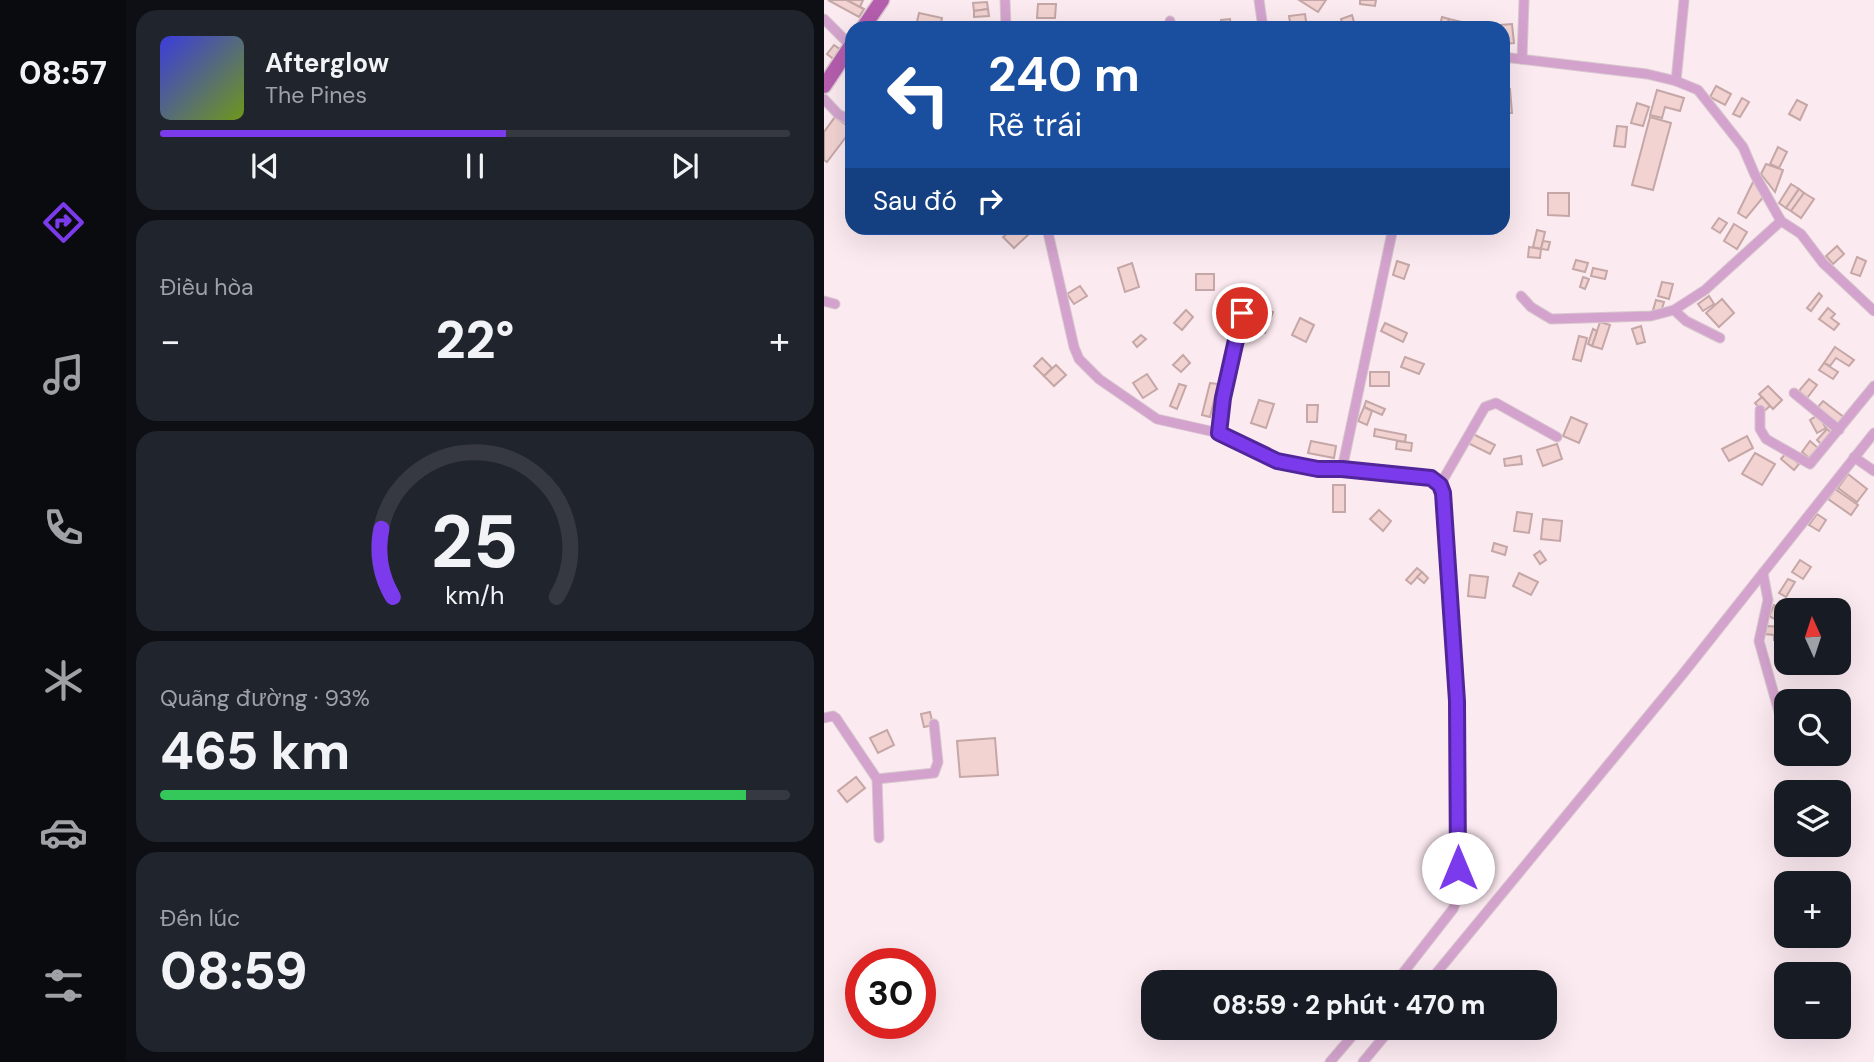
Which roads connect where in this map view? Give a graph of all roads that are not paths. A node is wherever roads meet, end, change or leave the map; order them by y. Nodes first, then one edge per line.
1 (882, 0) edge
2 (1005, 0) edge
3 (1259, 0) edge
4 (1524, 0) edge
5 (1684, 0) edge
6 (824, 19) edge
7 (868, 21) edge
8 (1006, 21) edge
9 (1262, 21) edge
10 (845, 39) edge
11 (845, 54) edge
12 (1510, 58) edge
13 (1522, 59) junction
14 (1676, 81) junction
15 (824, 86) edge
16 (824, 99) edge
17 (845, 118) edge
18 (1781, 221) junction
19 (1049, 235) edge
20 (1392, 235) edge
21 (1247, 295) dead end
22 (1521, 296) dead end
23 (824, 301) edge
24 (835, 304) dead end
25 (1674, 310) junction
26 (1874, 312) edge
27 (1720, 338) dead end
28 (1874, 386) edge
29 (1794, 393) dead end
30 (1760, 410) dead end
31 (1839, 430) junction
32 (1219, 433) junction
33 (1874, 433) edge
34 (1557, 437) dead end
35 (1854, 457) junction
36 (1342, 469) junction
37 (1874, 471) edge
38 (1440, 485) junction
39 (1763, 573) junction
40 (1774, 694) edge
41 (824, 718) edge
42 (934, 724) dead end
43 (877, 779) junction
44 (879, 838) dead end
45 (1405, 970) edge
46 (1440, 970) edge
47 (1349, 1040) edge
48 (1381, 1040) edge
49 (1330, 1062) edge
50 (1363, 1062) edge

1 - 7 main road
2 - 8 street
3 - 9 street
4 - 13 street
5 - 14 street
6 - 10 street
11 - 15 main road
12 - 13 street
13 - 14 street
14 - 18 street
16 - 17 street
18 - 25 street
18 - 26 street
19 - 32 street
20 - 36 street
21 - 32 street
22 - 25 street
23 - 24 street
25 - 27 street
28 - 31 street
29 - 31 street
30 - 31 street
32 - 36 street
33 - 35 street
34 - 38 street
35 - 37 street
35 - 39 street
36 - 38 street
38 - 45 street
39 - 40 street
39 - 46 street
41 - 43 street
42 - 43 street
43 - 44 street
47 - 49 street
48 - 50 street

